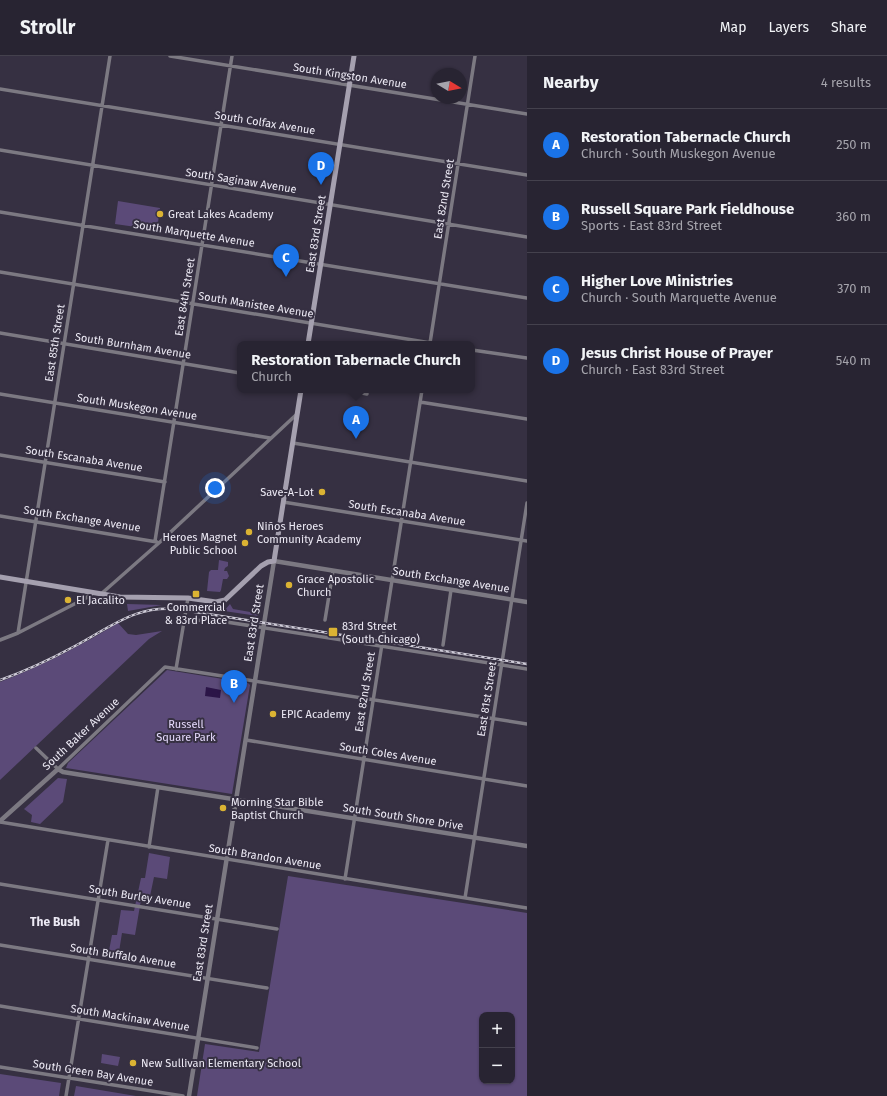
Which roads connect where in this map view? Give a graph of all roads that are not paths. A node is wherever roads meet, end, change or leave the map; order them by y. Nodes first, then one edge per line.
1 (110, 56) edge
2 (170, 56) edge
3 (232, 56) edge
4 (354, 56) edge
5 (475, 56) edge
6 (230, 66) junction
7 (349, 85) junction
8 (0, 89) edge
9 (468, 104) junction
10 (102, 105) junction
11 (527, 114) edge
12 (221, 125) junction
13 (340, 145) junction
14 (0, 150) edge
15 (458, 164) junction
16 (92, 166) junction
17 (527, 175) edge
18 (211, 185) junction
19 (330, 205) junction
20 (0, 212) edge
21 (449, 224) junction
22 (83, 225) junction
23 (527, 237) edge
24 (202, 245) junction
25 (321, 264) junction
26 (0, 272) edge
27 (439, 283) junction
28 (73, 284) junction
29 (527, 298) edge
30 (193, 304) junction
31 (312, 323) junction
32 (0, 333) edge
33 (309, 341) edge
34 (418, 341) edge
35 (430, 341) edge
36 (64, 344) junction
37 (475, 350) edge
38 (527, 358) edge
39 (183, 364) junction
40 (237, 373) edge
41 (300, 393) edge
42 (362, 393) edge
43 (422, 393) edge
44 (0, 394) edge
45 (367, 394) dead end
46 (420, 402) junction
47 (55, 403) junction
48 (297, 413) junction
49 (527, 419) edge
50 (174, 422) junction
51 (270, 438) junction
52 (293, 443) junction
53 (0, 455) edge
54 (45, 462) junction
55 (411, 462) junction
56 (527, 481) edge
57 (164, 482) junction
58 (283, 502) junction
59 (527, 503) edge
60 (0, 516) edge
61 (36, 522) junction
62 (402, 522) junction
63 (521, 540) junction
64 (527, 541) edge
65 (155, 542) junction
66 (160, 542) junction
67 (274, 561) junction
68 (333, 571) junction
69 (0, 577) edge
70 (392, 580) junction
71 (26, 582) junction
72 (451, 590) junction
73 (93, 592) junction
74 (100, 594) junction
75 (188, 598) junction
76 (512, 600) junction
77 (527, 602) edge
78 (325, 620) dead end
79 (184, 621) junction
80 (264, 628) junction
81 (18, 633) junction
82 (0, 640) edge
83 (443, 645) dead end
84 (382, 646) junction
85 (501, 665) junction
86 (176, 669) junction
87 (527, 669) edge
88 (255, 682) junction
89 (373, 700) junction
90 (493, 719) junction
91 (527, 724) edge
92 (246, 740) junction
93 (36, 748) dead end
94 (364, 759) junction
95 (58, 769) junction
96 (484, 779) junction
97 (527, 786) edge
98 (158, 787) junction
99 (236, 799) junction
100 (354, 818) junction
101 (0, 822) edge
102 (474, 838) junction
103 (108, 840) junction
104 (527, 846) edge
105 (149, 847) junction
106 (226, 860) junction
107 (345, 879) junction
108 (0, 884) edge
109 (465, 898) junction
110 (98, 900) junction
111 (527, 908) edge
112 (217, 919) junction
113 (277, 929) dead end
114 (0, 945) edge
115 (88, 959) junction
116 (208, 978) junction
117 (267, 988) dead end
118 (0, 1006) edge
119 (79, 1018) junction
120 (198, 1038) junction
121 (257, 1048) dead end
122 (0, 1067) edge
123 (69, 1078) junction
124 (66, 1096) edge
125 (183, 1096) edge
126 (189, 1096) edge

1 - 10 street, East 85th Street
2 - 6 street, South Kingston Avenue
3 - 6 street, East 84th Street
4 - 7 main road, East 83rd Street
5 - 9 street, East 82nd Street
6 - 7 street, South Kingston Avenue
6 - 12 street, East 84th Street
7 - 9 street, South Kingston Avenue
7 - 13 main road, East 83rd Street
8 - 10 street, South Colfax Avenue
9 - 11 street, South Kingston Avenue
9 - 15 street, East 82nd Street
10 - 12 street, South Colfax Avenue
10 - 16 street, East 85th Street
12 - 13 street, South Colfax Avenue
12 - 18 street, East 84th Street
13 - 15 street, South Colfax Avenue
13 - 19 main road, East 83rd Street
14 - 16 street, South Saginaw Avenue
15 - 17 street, South Colfax Avenue
15 - 21 street, East 82nd Street
16 - 18 street, South Saginaw Avenue
16 - 22 street, East 85th Street
18 - 19 street, South Saginaw Avenue
18 - 24 street, East 84th Street
19 - 21 street, South Saginaw Avenue
19 - 25 main road, East 83rd Street
20 - 22 street, South Marquette Avenue
21 - 23 street, South Saginaw Avenue
21 - 27 street, East 82nd Street
22 - 24 street, South Marquette Avenue
22 - 28 street, East 85th Street
24 - 25 street, South Marquette Avenue
24 - 30 street, East 84th Street
25 - 27 street, South Marquette Avenue
25 - 31 main road, East 83rd Street
26 - 28 street, South Manistee Avenue
27 - 29 street, South Marquette Avenue
27 - 35 street, East 82nd Street
28 - 30 street, South Manistee Avenue
28 - 36 street, East 85th Street
30 - 31 street, South Manistee Avenue
30 - 39 street, East 84th Street
31 - 33 main road, East 83rd Street
31 - 34 street, South Manistee Avenue
32 - 36 street, South Burnham Avenue
36 - 39 street, South Burnham Avenue
36 - 47 street, East 85th Street
37 - 38 street
39 - 40 street, South Burnham Avenue
39 - 50 street, East 84th Street
41 - 48 main road, East 83rd Street
42 - 45 street
43 - 46 street, East 82nd Street
44 - 47 street, South Muskegon Avenue
46 - 49 street
46 - 55 street, East 82nd Street
47 - 50 street, South Muskegon Avenue
47 - 54 street, East 85th Street
48 - 51 street
48 - 52 main road, East 83rd Street
50 - 51 street, South Muskegon Avenue
50 - 57 street, East 84th Street
51 - 66 street
52 - 55 street
52 - 58 main road, East 83rd Street
53 - 54 street, South Escanaba Avenue
54 - 57 street, South Escanaba Avenue
54 - 61 street, East 85th Street
55 - 56 street
55 - 62 street, East 82nd Street
57 - 65 street, East 84th Street
58 - 62 street, South Escanaba Avenue
58 - 67 main road, East 83rd Street
59 - 63 street, East 81st Street
60 - 61 street, South Exchange Avenue
61 - 65 street, South Exchange Avenue
61 - 71 street, East 85th Street
62 - 63 street, South Escanaba Avenue
62 - 70 street, East 82nd Street
63 - 64 street, South Escanaba Avenue
63 - 76 street, East 81st Street
65 - 66 street, South Exchange Avenue
66 - 74 street
67 - 68 street, South Exchange Avenue
67 - 75 main road
67 - 80 street, East 83rd Street
68 - 70 street, South Exchange Avenue
68 - 78 street
69 - 71 main road
70 - 72 street, South Exchange Avenue
70 - 84 street, East 82nd Street
71 - 73 main road
71 - 81 street, East 85th Street
72 - 76 street, South Exchange Avenue
72 - 83 street
73 - 74 main road
73 - 81 street
74 - 75 main road
75 - 79 street
76 - 77 street, South Exchange Avenue
76 - 85 street, East 81st Street
79 - 80 street
79 - 86 street
80 - 84 street
80 - 88 street, East 83rd Street
81 - 82 street
84 - 85 street
84 - 89 street, East 82nd Street
85 - 87 street
85 - 90 street, East 81st Street
86 - 88 street
86 - 95 street, South Baker Avenue
88 - 89 street
88 - 92 street, East 83rd Street
89 - 90 street
89 - 94 street, East 82nd Street
90 - 91 street
90 - 96 street, East 81st Street
92 - 94 street, South Coles Avenue
92 - 99 street, East 83rd Street
93 - 95 street
94 - 96 street, South Coles Avenue
94 - 100 street, East 82nd Street
95 - 98 street, South South Shore Drive
95 - 101 street, South Baker Avenue
96 - 97 street, South Coles Avenue
96 - 102 street, East 81st Street
98 - 99 street, South South Shore Drive
98 - 105 street
99 - 100 street, South South Shore Drive
99 - 106 street, East 83rd Street
100 - 102 street, South South Shore Drive
100 - 107 street, East 82nd Street
101 - 103 street, South Brandon Avenue
102 - 104 street, South South Shore Drive
102 - 109 street, East 81st Street
103 - 105 street, South Brandon Avenue
103 - 110 street
105 - 106 street, South Brandon Avenue
106 - 107 street, South Brandon Avenue
106 - 112 street, East 83rd Street
107 - 109 street, South Brandon Avenue
108 - 110 street, South Burley Avenue
109 - 111 street, South Brandon Avenue
110 - 112 street, South Burley Avenue
110 - 115 street
112 - 113 street, South Burley Avenue
112 - 116 street, East 83rd Street
114 - 115 street, South Buffalo Avenue
115 - 116 street, South Buffalo Avenue
115 - 119 street
116 - 117 street, South Buffalo Avenue
116 - 120 street, East 83rd Street
118 - 119 street, South Mackinaw Avenue
119 - 120 street, South Mackinaw Avenue
119 - 123 street
120 - 121 street, South Mackinaw Avenue
120 - 126 street, East 83rd Street
122 - 123 street, South Green Bay Avenue
123 - 124 street
123 - 125 street, South Green Bay Avenue

